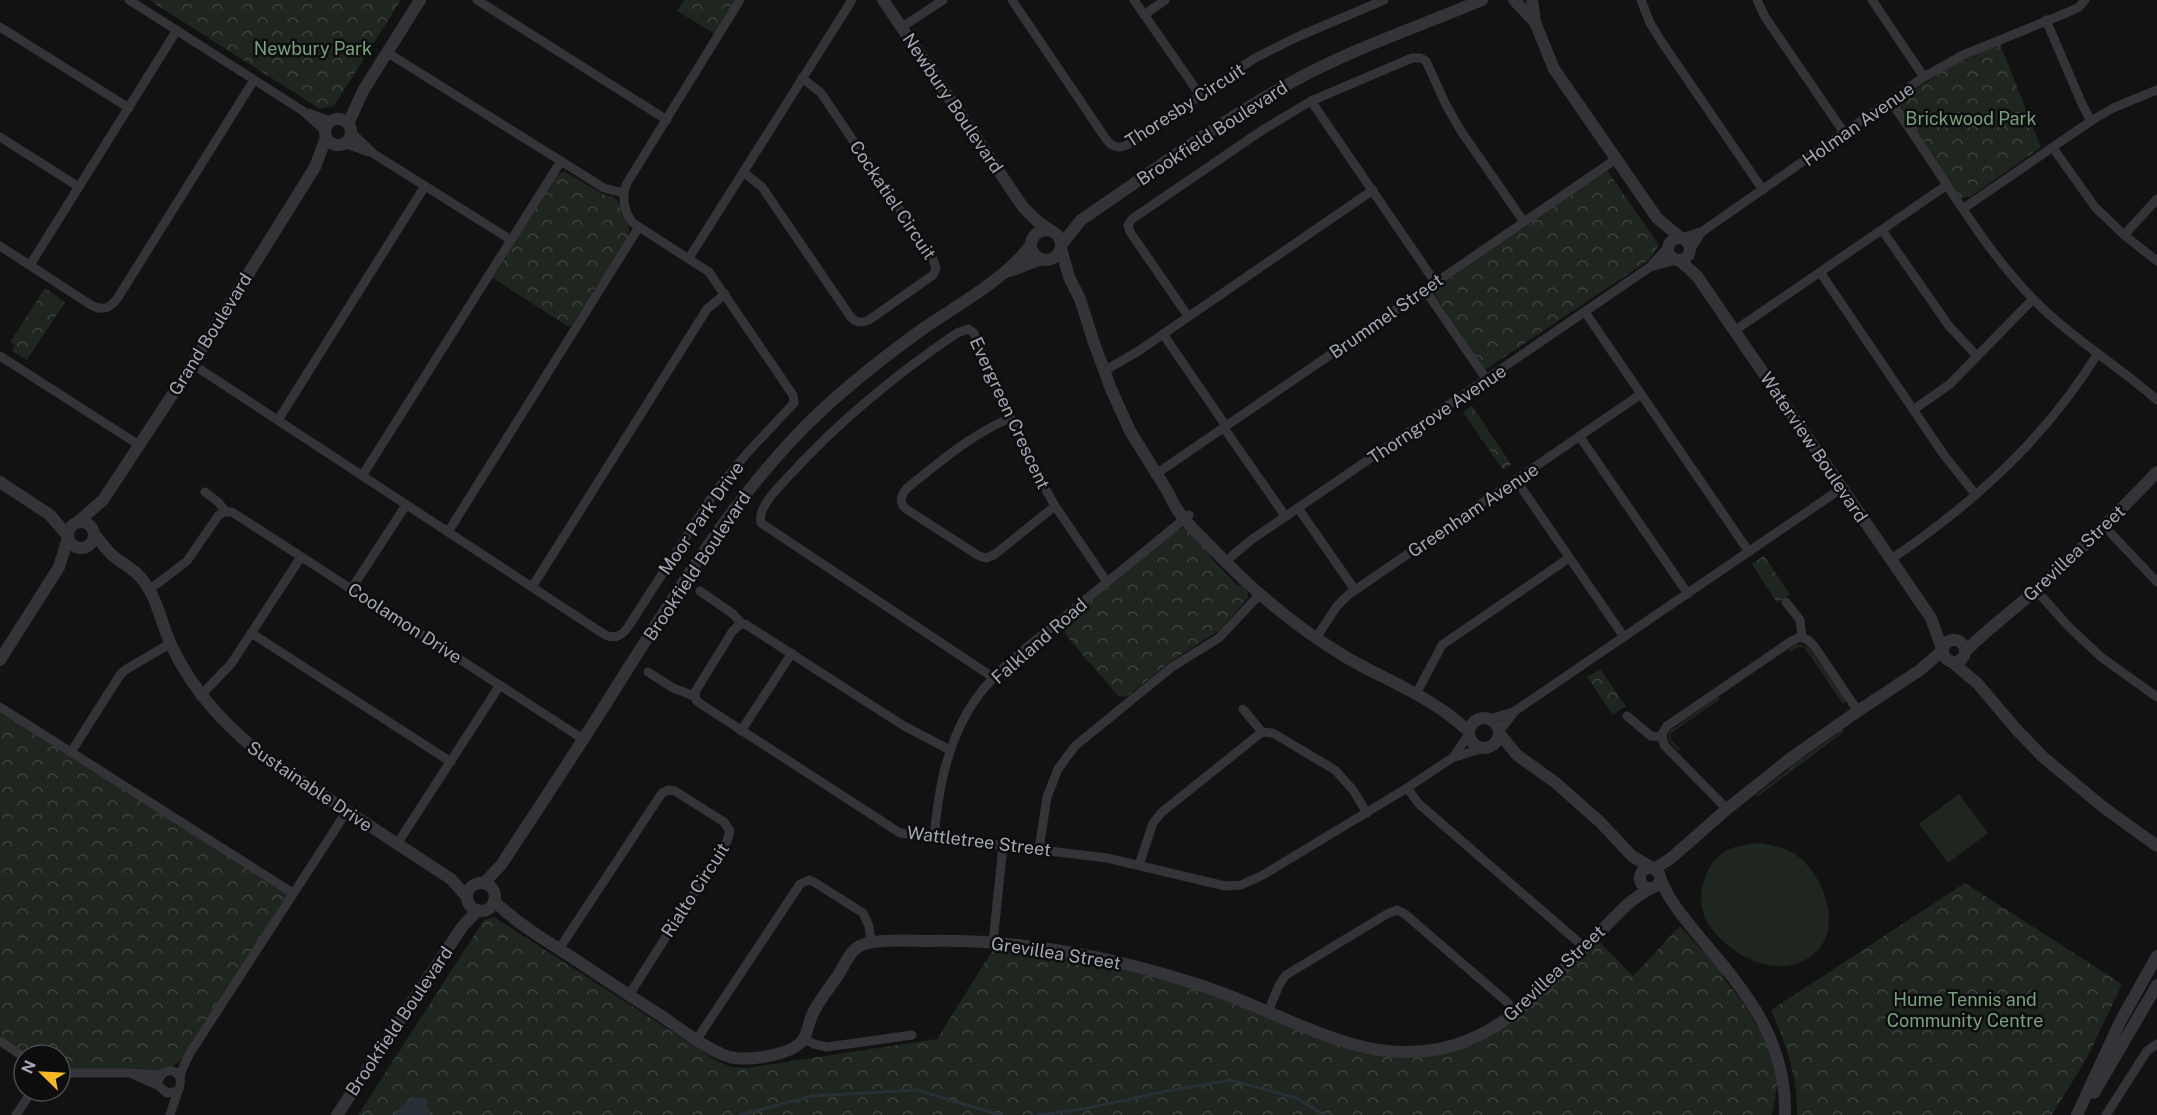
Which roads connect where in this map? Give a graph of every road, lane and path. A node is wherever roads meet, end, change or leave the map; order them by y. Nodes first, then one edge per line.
1 (129, 0) edge
2 (420, 0) edge
3 (477, 0) edge
4 (740, 0) edge
5 (852, 0) edge
6 (883, 0) edge
7 (944, 0) edge
8 (1012, 0) edge
9 (1134, 0) edge
10 (1165, 0) edge
11 (1384, 0) edge
12 (1482, 0) edge
13 (1492, 0) edge
14 (1514, 0) edge
15 (1532, 0) edge
16 (1641, 0) edge
17 (1757, 0) edge
18 (1872, 0) edge
19 (2085, 0) edge
20 (1144, 15) junction
21 (2046, 20) junction
22 (1535, 22) junction
23 (0, 27) edge
24 (902, 27) junction
25 (177, 30) junction
26 (388, 53) junction
27 (1924, 77) junction
28 (802, 78) junction
29 (254, 80) junction
30 (2157, 90) edge
31 (1200, 95) junction
32 (1311, 101) junction
33 (1890, 101) junction
34 (129, 108) junction
35 (667, 120) junction
36 (2091, 121) junction
37 (337, 132) junction
38 (1845, 134) junction
39 (0, 137) edge
40 (2053, 148) junction
41 (1616, 159) junction
42 (561, 161) junction
43 (743, 172) junction
44 (1947, 185) junction
45 (425, 186) junction
46 (79, 187) junction
47 (1373, 190) junction
48 (1763, 190) junction
49 (623, 193) junction
50 (2157, 199) edge
51 (1023, 207) junction
52 (1964, 208) junction
53 (1657, 218) junction
54 (1081, 220) junction
55 (1524, 222) junction
56 (639, 227) junction
57 (1052, 230) junction
58 (1882, 230) junction
59 (1703, 231) junction
60 (2124, 235) junction
61 (1681, 238) junction
62 (511, 240) junction
63 (1031, 243) junction
64 (0, 246) edge
65 (1061, 246) junction
66 (1668, 246) junction
67 (1690, 251) junction
68 (689, 258) junction
69 (1045, 260) junction
70 (1678, 260) junction
71 (2157, 261) edge
72 (30, 265) junction
73 (1650, 267) junction
74 (1820, 272) junction
75 (1006, 273) junction
76 (1697, 276) junction
77 (1069, 278) junction
78 (1435, 282) junction
79 (1425, 290) junction
80 (725, 294) junction
81 (2033, 299) junction
82 (1585, 312) junction
83 (1188, 316) junction
84 (1734, 331) junction
85 (1163, 334) junction
86 (2098, 353) junction
87 (0, 356) edge
88 (1977, 356) junction
89 (192, 364) junction
90 (1104, 371) junction
91 (1487, 380) junction
92 (1641, 394) junction
93 (2157, 400) edge
94 (1913, 410) junction
95 (1010, 418) junction
96 (278, 420) junction
97 (1225, 427) junction
98 (1580, 437) junction
99 (140, 445) junction
100 (2157, 472) edge
101 (1156, 474) junction
102 (362, 476) junction
103 (1516, 480) junction
104 (0, 482) edge
105 (1842, 488) junction
106 (205, 492) dead end
107 (1976, 495) junction
108 (103, 500) junction
109 (406, 505) junction
110 (1054, 506) junction
111 (1299, 508) junction
112 (225, 512) junction
113 (50, 515) junction
114 (1187, 517) junction
115 (1286, 517) junction
116 (77, 522) junction
117 (2105, 527) junction
118 (94, 532) junction
119 (448, 532) junction
120 (68, 537) junction
121 (83, 548) junction
122 (1749, 552) junction
123 (112, 555) junction
124 (301, 556) junction
125 (1569, 558) junction
126 (1890, 560) junction
127 (1225, 562) junction
128 (59, 567) junction
129 (1107, 582) junction
130 (2157, 582) edge
131 (532, 586) junction
132 (352, 588) junction
133 (149, 590) junction
134 (1355, 590) junction
135 (2036, 590) junction
136 (700, 591) dead end
137 (1260, 594) junction
138 (1688, 594) junction
139 (1786, 602) dead end
140 (1931, 618) junction
141 (742, 624) junction
142 (1987, 629) junction
143 (251, 633) junction
144 (1624, 637) junction
145 (1802, 637) junction
146 (1316, 638) junction
147 (1957, 640) junction
148 (171, 644) junction
149 (1942, 650) junction
150 (1965, 652) junction
151 (792, 654) junction
152 (0, 660) edge
153 (1951, 662) junction
154 (1920, 670) junction
155 (648, 672) dead end
156 (994, 678) junction
157 (1978, 684) junction
158 (500, 685) junction
159 (1416, 694) junction
160 (200, 696) junction
161 (694, 696) junction
162 (2157, 697) edge
163 (0, 707) edge
164 (1243, 709) dead end
165 (1446, 711) junction
166 (1515, 711) junction
167 (1858, 711) junction
168 (1627, 716) dead end
169 (1485, 718) junction
170 (741, 731) junction
171 (1262, 732) junction
172 (1469, 733) junction
173 (1499, 733) junction
174 (1661, 737) junction
175 (583, 739) junction
176 (1486, 747) junction
177 (950, 750) junction
178 (71, 752) junction
179 (1517, 755) junction
180 (1452, 758) junction
181 (451, 762) junction
182 (1407, 788) junction
183 (1727, 809) junction
184 (347, 811) junction
185 (1366, 813) junction
186 (934, 838) junction
187 (397, 844) junction
188 (2157, 844) edge
189 (1003, 846) junction
190 (1039, 849) junction
191 (1139, 865) junction
192 (1651, 879) junction
193 (293, 893) junction
194 (481, 897) junction
195 (993, 942) junction
196 (871, 943) junction
197 (1584, 947) junction
198 (559, 949) junction
199 (2157, 956) edge
200 (2155, 993) edge
201 (629, 995) junction
202 (1268, 1012) junction
203 (1514, 1013) junction
204 (912, 1035) dead end
205 (698, 1039) junction
206 (804, 1039) junction
207 (2157, 1044) edge
208 (190, 1053) junction
209 (72, 1073) edge
210 (130, 1073) junction
211 (164, 1073) junction
212 (180, 1077) junction
213 (161, 1089) junction
214 (178, 1091) junction
215 (170, 1115) edge
216 (337, 1115) edge
217 (1785, 1115) edge
218 (2079, 1115) edge
219 (2106, 1115) edge

1 - 25 street
2 - 26 street, Grand Boulevard
3 - 35 street
4 - 35 street
5 - 28 street
6 - 24 street, Newbury Boulevard
7 - 24 street
8 - 31 street, Thoresby Circuit
9 - 20 street
10 - 20 street
11 - 31 street, Thoresby Circuit
12 - 13 street, Brookfield Boulevard
12 - 54 street, Brookfield Boulevard
14 - 22 street
15 - 22 street
16 - 48 street
17 - 38 street
18 - 27 street
19 - 21 street, Holman Avenue
20 - 31 street
21 - 27 street, Holman Avenue
21 - 36 street
22 - 41 street
23 - 34 street
24 - 51 street, Newbury Boulevard
25 - 29 street
25 - 34 street
26 - 37 street, Grand Boulevard
26 - 42 street
27 - 33 street, Holman Avenue
28 - 43 street
28 - 43 street, Cockatiel Circuit
29 - 37 street
29 - 72 street
30 - 36 street
32 - 47 street
32 - 55 street
32 - 83 street
33 - 38 street, Holman Avenue
33 - 44 street
34 - 46 street
35 - 49 street
36 - 40 street
37 - 45 street
37 - 89 street, Grand Boulevard
38 - 48 street, Holman Avenue
39 - 46 street
40 - 52 street
40 - 60 street
41 - 53 street
41 - 55 street, Brummel Street
42 - 49 street
42 - 62 street
43 - 68 street
44 - 52 street
44 - 58 street
45 - 62 street
45 - 96 street
46 - 72 street
47 - 78 street
47 - 83 street
48 - 59 street, Holman Avenue
49 - 56 street, Moor Park Drive
50 - 60 street
51 - 57 street, Newbury Boulevard
51 - 63 street, Newbury Boulevard
52 - 81 street
53 - 61 street
53 - 66 street
54 - 57 street, Brookfield Boulevard
54 - 65 street, Brookfield Boulevard
55 - 78 street, Brummel Street
56 - 68 street, Moor Park Drive
56 - 119 street
57 - 63 street
57 - 65 street
58 - 74 street
58 - 88 street
59 - 61 street, Holman Avenue
59 - 67 street, Holman Avenue
60 - 71 street
61 - 66 street
61 - 67 street
62 - 102 street
63 - 69 street
63 - 75 street, Brookfield Boulevard
64 - 72 street
65 - 69 street
65 - 77 street
66 - 70 street
66 - 73 street, Thorngrove Avenue
67 - 70 street
67 - 76 street, Waterview Boulevard
68 - 80 street, Moor Park Drive
69 - 75 street, Brookfield Boulevard
69 - 77 street
70 - 73 street, Thorngrove Avenue
70 - 76 street, Waterview Boulevard
73 - 82 street, Thorngrove Avenue
74 - 84 street
74 - 94 street
75 - 175 street, Brookfield Boulevard
76 - 84 street, Waterview Boulevard
77 - 90 street
78 - 79 street, Brummel Street
79 - 91 street
79 - 97 street, Brummel Street
80 - 131 street
80 - 131 street, Moor Park Drive
81 - 86 street
81 - 88 street
82 - 91 street, Thorngrove Avenue
82 - 92 street
83 - 85 street
84 - 105 street, Waterview Boulevard
85 - 90 street
85 - 97 street
86 - 93 street
86 - 107 street
87 - 99 street
88 - 94 street
89 - 96 street, Moor Park Drive
89 - 99 street, Grand Boulevard
90 - 101 street
91 - 111 street, Thorngrove Avenue
92 - 98 street, Greenham Avenue
92 - 122 street
94 - 107 street
95 - 110 street, Evergreen Crescent
95 - 110 street
95 - 156 street, Evergreen Crescent
96 - 102 street, Moor Park Drive
97 - 101 street, Brummel Street
97 - 115 street
98 - 103 street, Greenham Avenue
98 - 138 street
99 - 108 street, Grand Boulevard
100 - 117 street, Grevillea Street
101 - 114 street
102 - 109 street, Moor Park Drive
103 - 125 street
103 - 134 street, Greenham Avenue
104 - 113 street
105 - 122 street
105 - 126 street, Waterview Boulevard
106 - 112 street, Coolamon Drive
107 - 126 street
108 - 116 street, Grand Boulevard
108 - 118 street, Grand Boulevard
109 - 119 street, Moor Park Drive
109 - 132 street
110 - 129 street, Evergreen Crescent
111 - 115 street, Thorngrove Avenue
111 - 134 street
112 - 124 street, Coolamon Drive
112 - 133 street
113 - 116 street
113 - 120 street
114 - 127 street
114 - 129 street, Falkland Road
115 - 127 street, Thorngrove Avenue
116 - 118 street
116 - 120 street
117 - 130 street
117 - 135 street, Grevillea Street
118 - 121 street
118 - 123 street, Sustainable Drive
119 - 131 street, Moor Park Drive
120 - 121 street
120 - 128 street
121 - 123 street, Sustainable Drive
121 - 128 street
122 - 138 street
123 - 133 street, Sustainable Drive
124 - 132 street, Coolamon Drive
124 - 143 street
125 - 144 street
125 - 159 street
126 - 140 street, Waterview Boulevard
127 - 137 street
128 - 152 street
129 - 156 street, Falkland Road
132 - 158 street, Coolamon Drive
133 - 148 street, Sustainable Drive
134 - 146 street, Greenham Avenue
135 - 142 street, Grevillea Street
135 - 162 street
136 - 141 street
137 - 146 street
137 - 190 street
138 - 144 street
139 - 145 street
140 - 147 street, Waterview Boulevard
140 - 149 street, Waterview Boulevard
141 - 151 street
141 - 161 street
142 - 147 street, Grevillea Street
142 - 150 street, Grevillea Street
143 - 160 street
143 - 181 street
144 - 166 street
145 - 167 street
145 - 174 street
146 - 159 street
147 - 149 street
147 - 150 street
148 - 160 street, Sustainable Drive
148 - 178 street
149 - 153 street
149 - 154 street
150 - 153 street
150 - 157 street
151 - 170 street
151 - 177 street
153 - 154 street
153 - 157 street
154 - 167 street
155 - 161 street, Wattletree Street
156 - 177 street, Falkland Road
157 - 188 street
158 - 175 street, Coolamon Drive
158 - 181 street
159 - 165 street
160 - 184 street, Sustainable Drive
161 - 170 street, Wattletree Street
163 - 178 street
164 - 171 street
165 - 169 street
165 - 172 street
166 - 169 street
166 - 173 street
167 - 183 street
168 - 174 street
169 - 172 street
169 - 173 street
170 - 186 street, Wattletree Street
171 - 185 street
171 - 191 street
172 - 176 street
172 - 180 street, Wattletree Street
173 - 176 street
173 - 179 street
174 - 183 street
175 - 194 street, Brookfield Boulevard
176 - 179 street
176 - 180 street, Wattletree Street
177 - 186 street, Falkland Road
178 - 193 street
179 - 192 street
180 - 182 street, Wattletree Street
181 - 187 street
182 - 185 street, Wattletree Street
182 - 197 street
183 - 192 street
184 - 187 street, Sustainable Drive
184 - 193 street
185 - 191 street, Wattletree Street
186 - 189 street, Wattletree Street
187 - 194 street, Sustainable Drive
189 - 190 street, Wattletree Street
189 - 195 street
190 - 191 street, Wattletree Street
192 - 197 street, Grevillea Street
192 - 217 street
193 - 208 street
194 - 198 street
194 - 216 street, Brookfield Boulevard
195 - 196 street, Grevillea Street
195 - 202 street, Grevillea Street
196 - 205 street
196 - 206 street
197 - 203 street, Grevillea Street
198 - 201 street
198 - 201 street, Rialto Circuit
199 - 218 street
200 - 218 street
201 - 205 street
202 - 203 street, Grevillea Street
202 - 203 street
204 - 206 street
205 - 206 street
207 - 219 street
208 - 211 street
208 - 212 street
209 - 210 street
210 - 211 street
210 - 213 street
211 - 212 street
211 - 213 street
212 - 214 street
213 - 214 street
213 - 215 street
214 - 215 street

